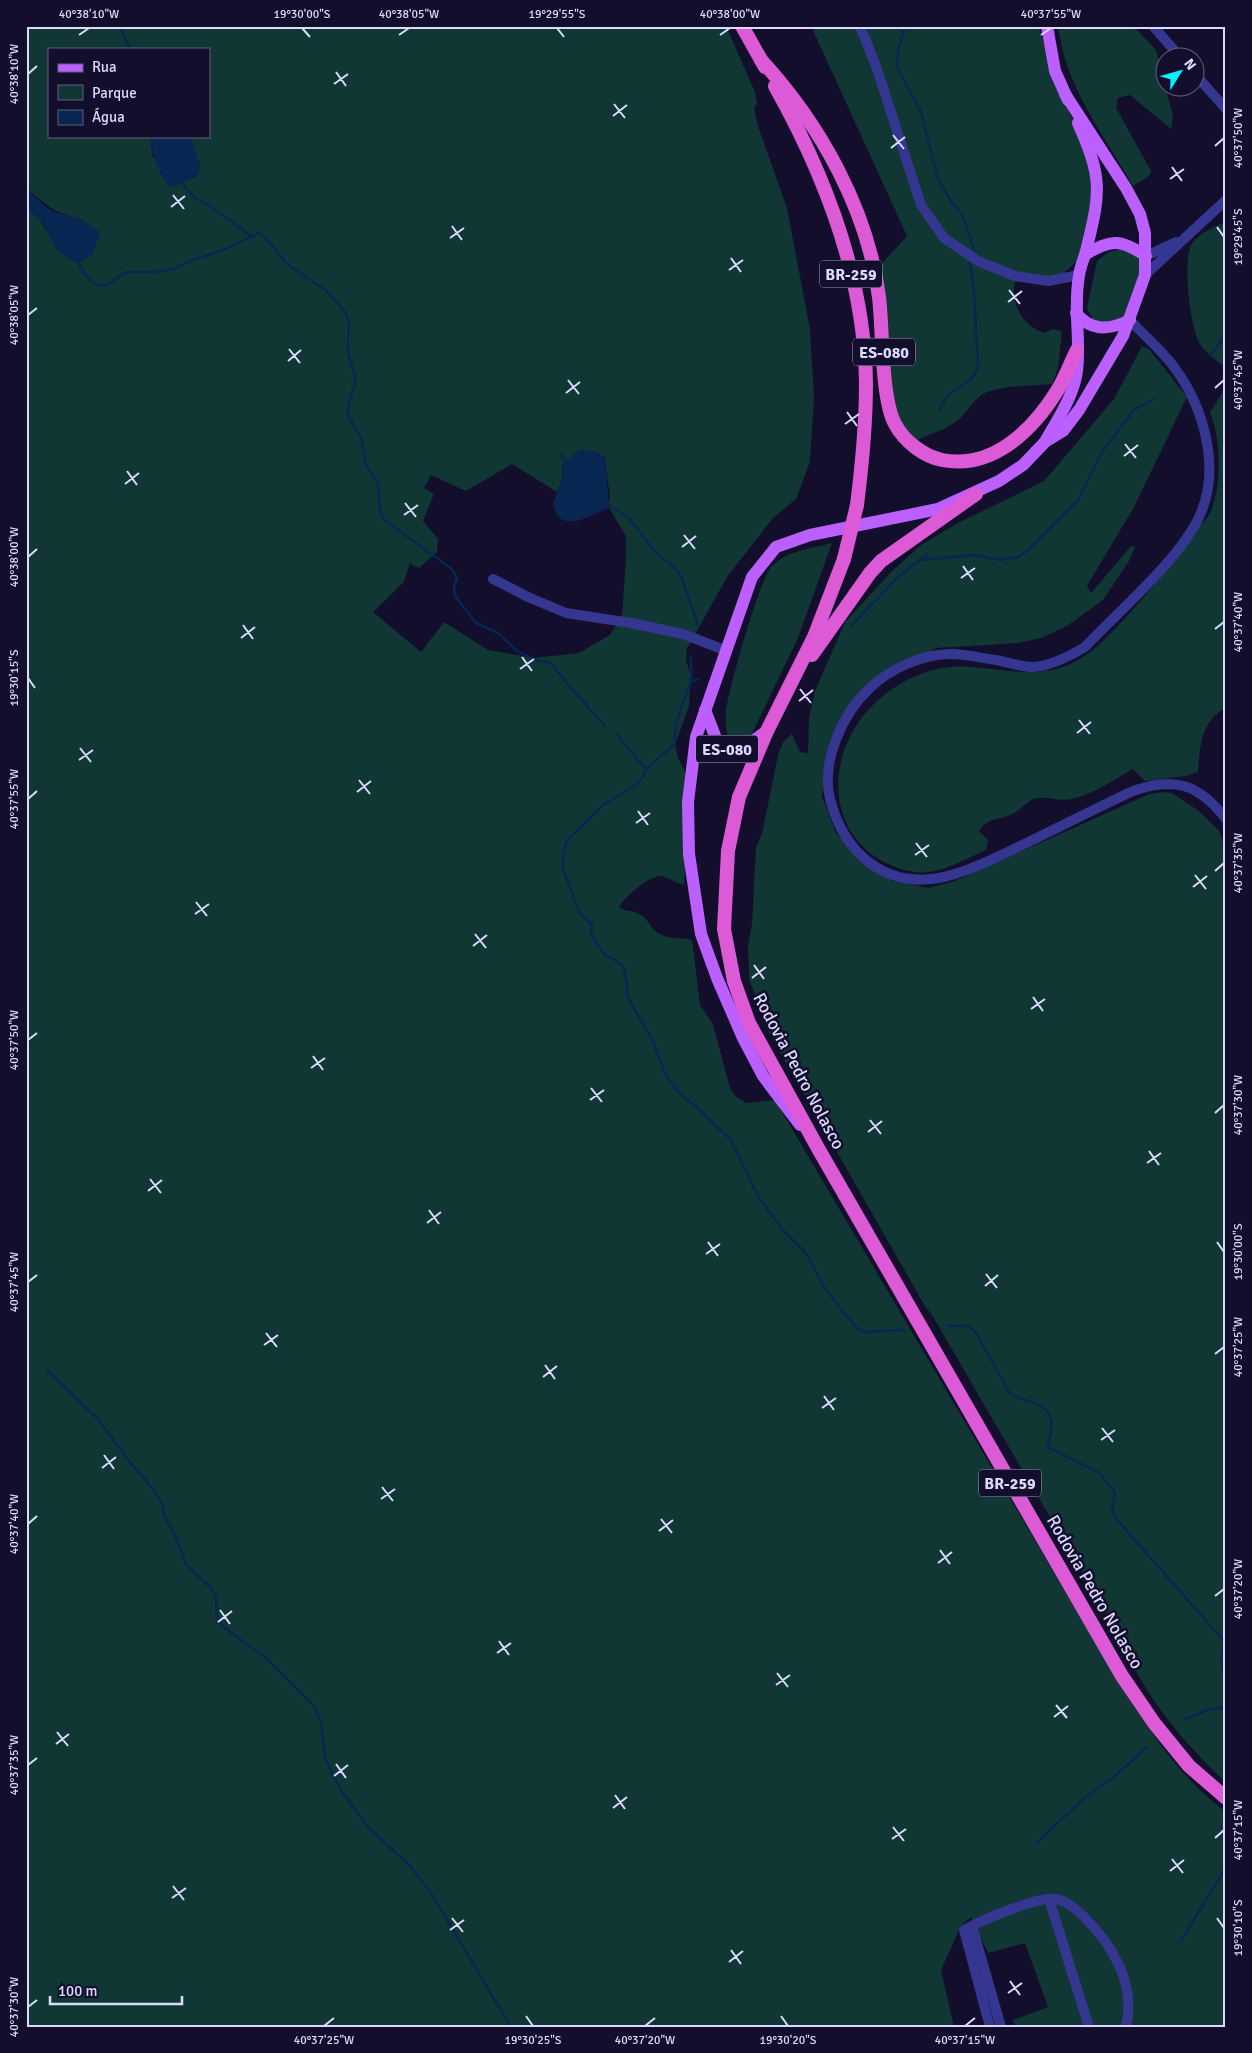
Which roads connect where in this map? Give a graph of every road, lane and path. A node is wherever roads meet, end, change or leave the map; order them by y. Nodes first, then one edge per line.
1 (742, 26) edge
2 (860, 26) edge
3 (1047, 26) edge
4 (1153, 26) edge
5 (1172, 48) edge
6 (762, 60) junction
7 (1204, 84) edge
8 (1065, 94) junction
9 (1226, 109) edge
10 (1226, 200) edge
11 (1180, 241) junction
12 (1086, 254) junction
13 (1146, 256) junction
14 (1079, 275) junction
15 (1146, 275) junction
16 (1076, 313) junction
17 (1130, 320) junction
18 (1123, 336) junction
19 (1145, 336) junction
20 (1077, 350) junction
21 (1045, 442) junction
22 (976, 494) junction
23 (493, 578) dead end
24 (536, 608) dead end
25 (553, 608) junction
26 (727, 651) junction
27 (794, 680) junction
28 (705, 710) junction
29 (767, 731) junction
30 (1226, 819) edge
31 (819, 1150) junction
32 (1226, 1798) edge
33 (1049, 1898) junction
34 (972, 1926) junction
35 (990, 2027) edge
36 (1001, 2027) edge
37 (1089, 2027) edge
38 (1126, 2027) edge

1 - 6 highway, Rodovia Pedro Nolasco / BR-259
2 - 14 street
3 - 8 main road, ES-080
4 - 5 street
6 - 20 highway, ES-080
6 - 27 highway, Rodovia Pedro Nolasco / BR-259, bridge
7 - 9 street
8 - 12 main road, ES-080
8 - 13 main road, ES-080
10 - 11 street
11 - 13 street
11 - 15 street
12 - 13 main road
12 - 14 main road, ES-080
13 - 15 main road, ES-080
14 - 16 main road, ES-080
15 - 17 main road, ES-080
16 - 17 main road
16 - 20 main road, ES-080
17 - 18 main road, ES-080
17 - 19 street
18 - 19 street
18 - 21 main road, ES-080
19 - 30 street
20 - 21 main road, ES-080
21 - 22 main road, ES-080
22 - 26 main road, ES-080
22 - 27 highway, ES-080
23 - 25 street
24 - 25 street
25 - 26 street
26 - 28 main road, ES-080
27 - 29 highway, Rodovia Pedro Nolasco / BR-259
28 - 29 main road, ES-080
28 - 31 main road
29 - 31 highway, Rodovia Pedro Nolasco / BR-259
31 - 32 highway, Rodovia Pedro Nolasco / BR-259
33 - 34 street
33 - 37 street
33 - 38 street
34 - 35 street
34 - 36 street

